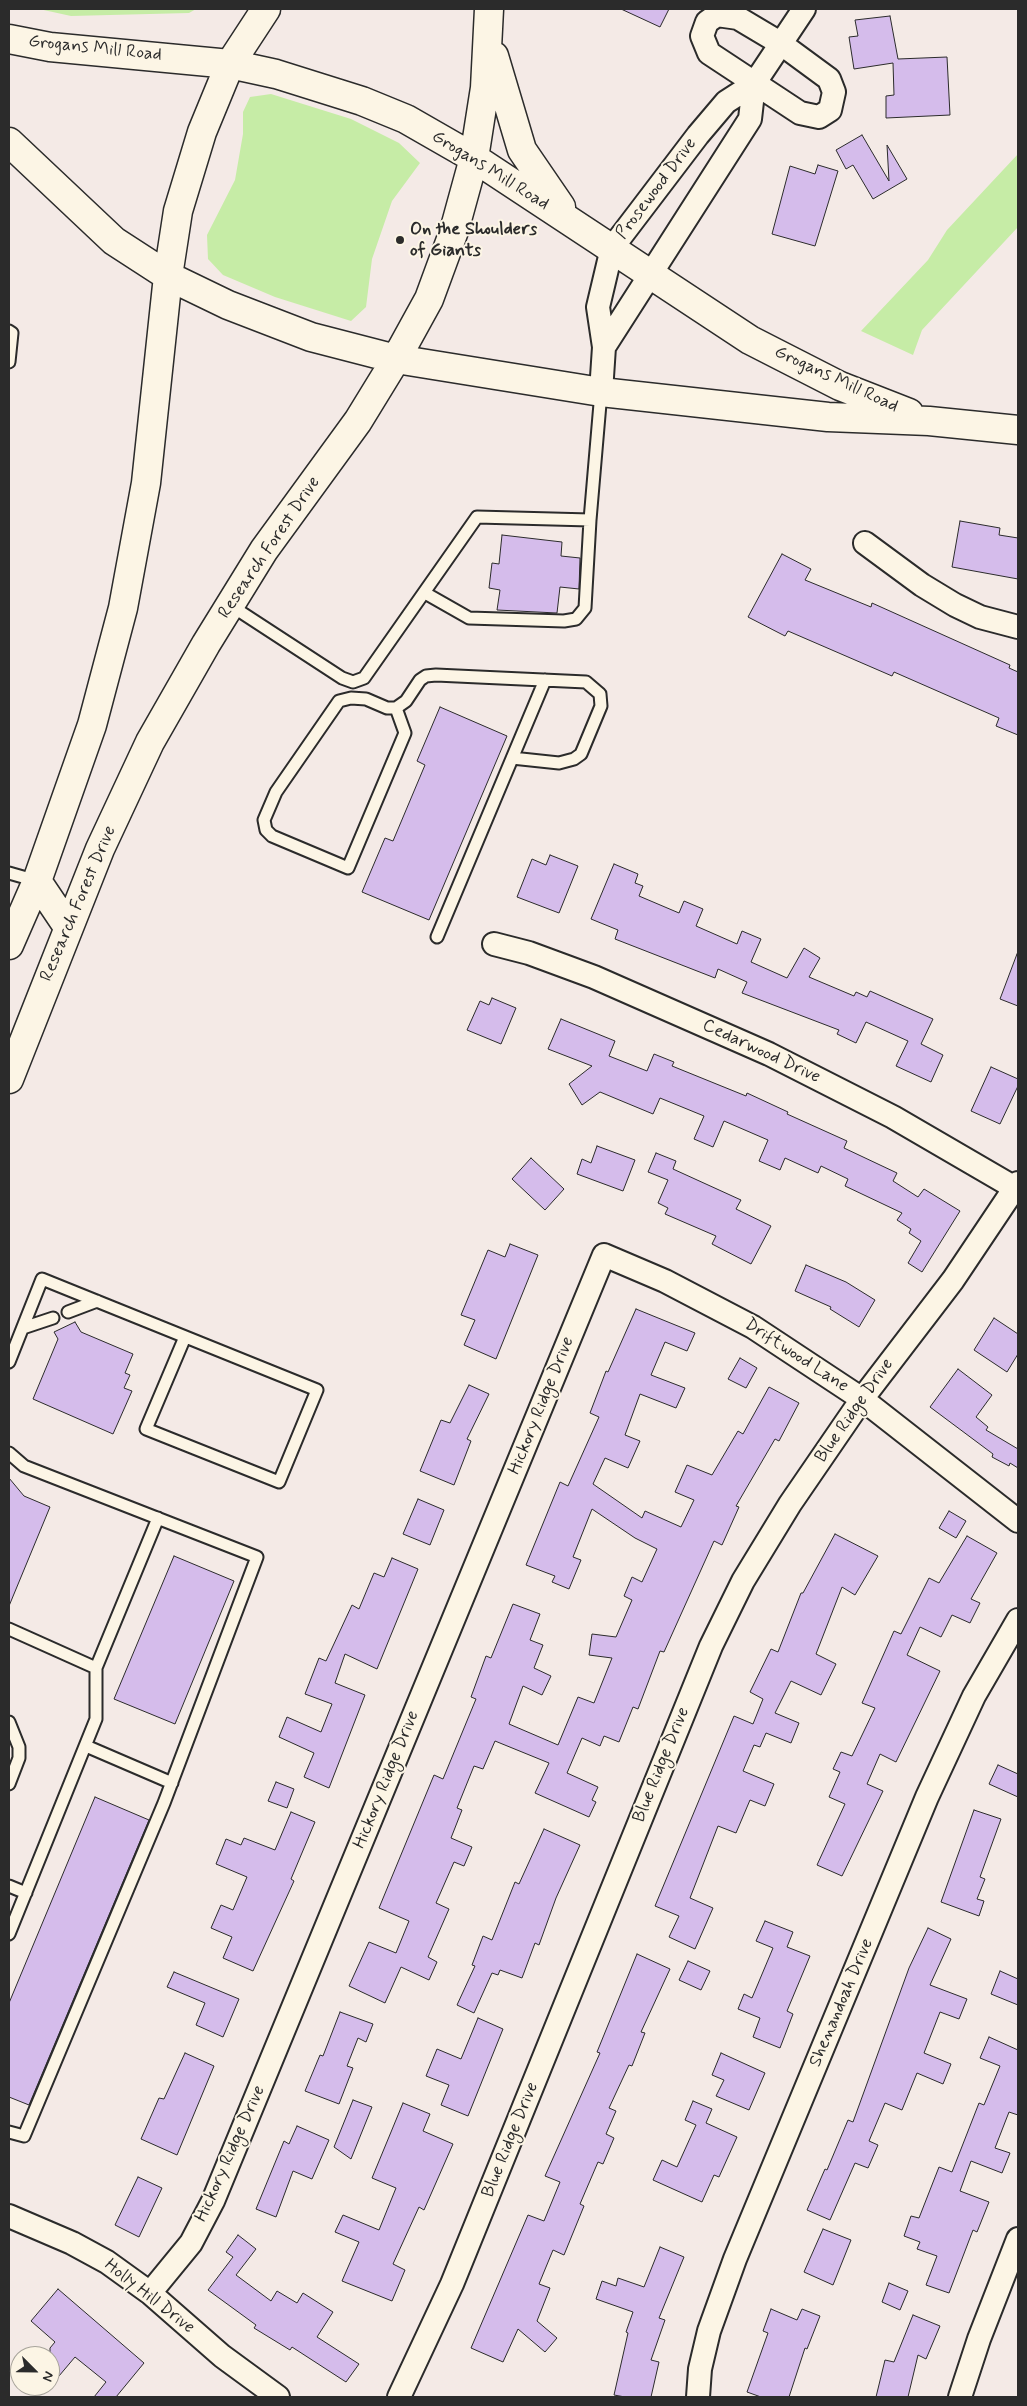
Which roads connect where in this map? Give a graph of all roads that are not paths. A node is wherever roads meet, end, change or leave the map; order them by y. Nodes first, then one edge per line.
1 (266, 9) edge
2 (804, 9) edge
3 (489, 21) edge
4 (9, 38) edge
5 (780, 43) junction
6 (230, 64) junction
7 (754, 84) junction
8 (9, 142) edge
9 (474, 158) junction
10 (572, 222) junction
11 (612, 248) junction
12 (650, 274) junction
13 (168, 276) junction
14 (9, 331) edge
15 (604, 347) junction
16 (396, 359) junction
17 (9, 362) edge
18 (601, 392) junction
19 (929, 421) junction
20 (1018, 430) edge
21 (590, 520) junction
22 (865, 543) dead end
23 (425, 593) junction
24 (230, 605) junction
25 (1018, 627) edge
26 (545, 680) junction
27 (353, 682) junction
28 (351, 698) junction
29 (396, 708) junction
30 (512, 758) junction
31 (9, 873) edge
32 (37, 882) junction
33 (68, 927) junction
34 (437, 937) dead end
35 (494, 944) dead end
36 (9, 945) edge
37 (9, 1079) edge
38 (1016, 1186) edge
39 (604, 1255) joint
40 (97, 1301) junction
41 (68, 1312) dead end
42 (52, 1318) dead end
43 (22, 1328) junction
44 (185, 1337) junction
45 (9, 1362) edge
46 (862, 1399) junction
47 (9, 1453) edge
48 (158, 1518) junction
49 (1018, 1521) edge
50 (1018, 1620) edge
51 (9, 1630) edge
52 (96, 1668) junction
53 (9, 1722) edge
54 (86, 1746) junction
55 (172, 1783) junction
56 (9, 1784) edge
57 (9, 1886) edge
58 (26, 1893) junction
59 (9, 1934) edge
60 (9, 2132) edge
61 (9, 2216) edge
62 (1018, 2239) edge
63 (150, 2293) junction
64 (278, 2397) edge
65 (399, 2397) edge
66 (698, 2397) edge
67 (960, 2397) edge

1 - 6 main road
2 - 5 street, Prosewood Drive
3 - 9 main road, Research Forest Drive
3 - 10 main road
4 - 6 main road, Grogans Mill Road
5 - 7 street, Prosewood Drive
5 - 7 street
5 - 7 street
6 - 9 main road, Grogans Mill Road
6 - 13 main road
7 - 11 street, Prosewood Drive
7 - 12 street, Prosewood Drive
8 - 13 main road, Grogans Mill Road
9 - 10 main road, Grogans Mill Road
9 - 16 main road, Research Forest Drive
10 - 11 main road, Grogans Mill Road
11 - 12 main road, Grogans Mill Road
11 - 15 street, Prosewood Drive
12 - 15 street, Prosewood Drive
12 - 19 main road, Grogans Mill Road
13 - 16 main road, Grogans Mill Road
13 - 32 main road
14 - 17 lane
15 - 18 street, Prosewood Drive
16 - 18 main road, Grogans Mill Road
16 - 24 main road, Research Forest Drive
18 - 19 main road, Grogans Mill Road
18 - 21 lane
19 - 20 main road, Grogans Mill Road
21 - 23 lane
21 - 23 lane
22 - 25 street
23 - 27 lane
24 - 27 lane
24 - 33 main road, Research Forest Drive
26 - 29 lane
26 - 30 lane
26 - 30 lane
27 - 28 lane
28 - 29 lane
28 - 29 lane
30 - 34 lane
31 - 32 lane
32 - 33 main road
32 - 36 main road
33 - 37 main road, Research Forest Drive
35 - 38 street, Cedarwood Drive
38 - 46 street, Blue Ridge Drive
39 - 46 street, Driftwood Lane
39 - 63 street, Hickory Ridge Drive
40 - 41 lane
40 - 43 lane
40 - 44 lane
42 - 43 lane
43 - 45 lane
44 - 44 lane
46 - 49 street, Driftwood Lane
46 - 65 street, Blue Ridge Drive
47 - 48 lane
48 - 52 lane
48 - 55 lane
50 - 66 street, Shenandoah Drive
51 - 52 lane
52 - 54 lane
53 - 56 lane
54 - 55 lane
54 - 58 lane
55 - 60 lane
57 - 58 lane
58 - 59 lane
61 - 63 street, Holly Hill Drive
62 - 67 street
63 - 64 street, Holly Hill Drive

